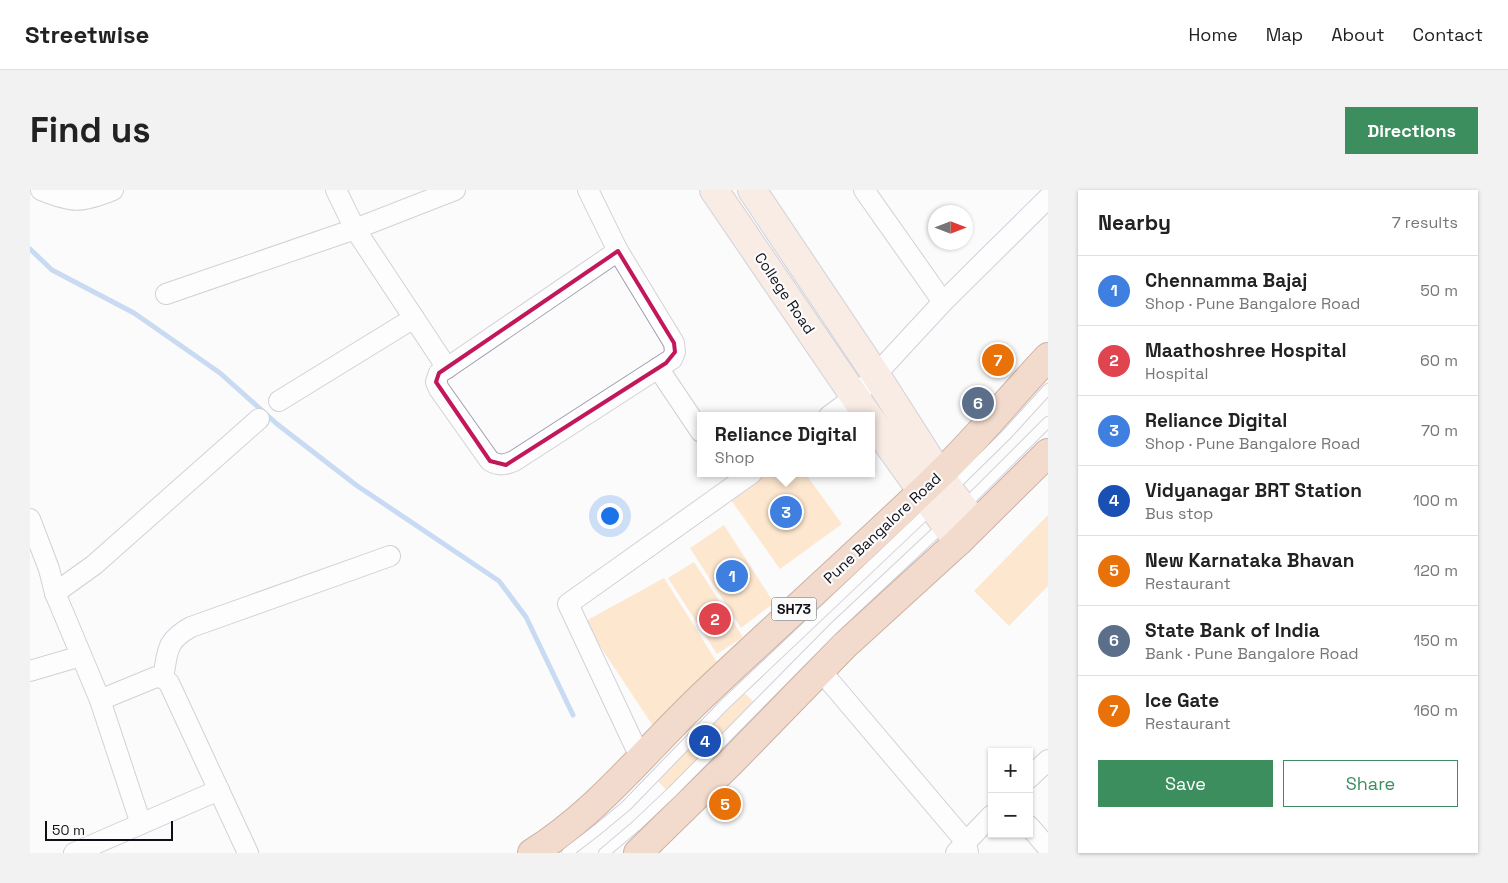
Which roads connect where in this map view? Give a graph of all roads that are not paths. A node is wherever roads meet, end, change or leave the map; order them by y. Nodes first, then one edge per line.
1 (41, 190) edge
2 (113, 190) edge
3 (336, 190) edge
4 (454, 190) edge
5 (588, 190) edge
6 (714, 190) edge
7 (752, 190) edge
8 (864, 190) edge
9 (1048, 198) edge
10 (355, 229) junction
11 (618, 251) junction
12 (166, 294) dead end
13 (943, 302) junction
14 (414, 318) junction
15 (1048, 357) edge
16 (447, 368) junction
17 (658, 368) junction
18 (876, 375) junction
19 (1048, 389) edge
20 (279, 401) dead end
21 (862, 406) edge
22 (842, 412) edge
23 (259, 418) dead end
24 (1048, 422) edge
25 (875, 425) edge
26 (697, 426) edge
27 (1048, 453) edge
28 (740, 477) edge
29 (948, 508) junction
30 (30, 519) edge
31 (390, 556) dead end
32 (55, 593) junction
33 (81, 656) junction
34 (821, 671) junction
35 (30, 672) edge
36 (163, 678) junction
37 (100, 700) junction
38 (641, 759) junction
39 (1048, 760) edge
40 (1033, 774) edge
41 (219, 790) junction
42 (988, 820) edge
43 (141, 824) junction
44 (1033, 831) edge
45 (1048, 848) edge
46 (963, 849) edge
47 (74, 853) edge
48 (248, 853) edge
49 (532, 853) edge
50 (567, 853) edge
51 (604, 853) edge
52 (638, 853) edge

1 - 2 street
3 - 10 street
4 - 10 street
5 - 11 street
6 - 21 main road, College Road
7 - 18 main road
8 - 13 street
9 - 13 street
10 - 12 street
10 - 14 street
11 - 16 street
11 - 17 street
13 - 18 street
14 - 16 street
14 - 20 street
15 - 29 main road, Pune Bangalore Road / SH73
16 - 17 street
17 - 26 street
18 - 21 street
18 - 29 main road
19 - 29 lane
21 - 22 street
23 - 32 street
24 - 29 lane
25 - 29 main road
27 - 29 main road, Pune Bangalore Road / SH73
28 - 38 street
29 - 34 main road, Pune Bangalore Road / SH73
29 - 38 main road, Pune Bangalore Road / SH73
29 - 50 lane
29 - 51 lane
30 - 32 street
31 - 36 street
32 - 33 street
33 - 35 street
33 - 37 street
34 - 46 street
34 - 52 main road, Pune Bangalore Road / SH73
36 - 37 street
36 - 41 street
37 - 43 street
38 - 49 main road, Pune Bangalore Road / SH73
39 - 40 street
41 - 43 street
41 - 48 street
42 - 46 street
43 - 47 street
44 - 45 street

